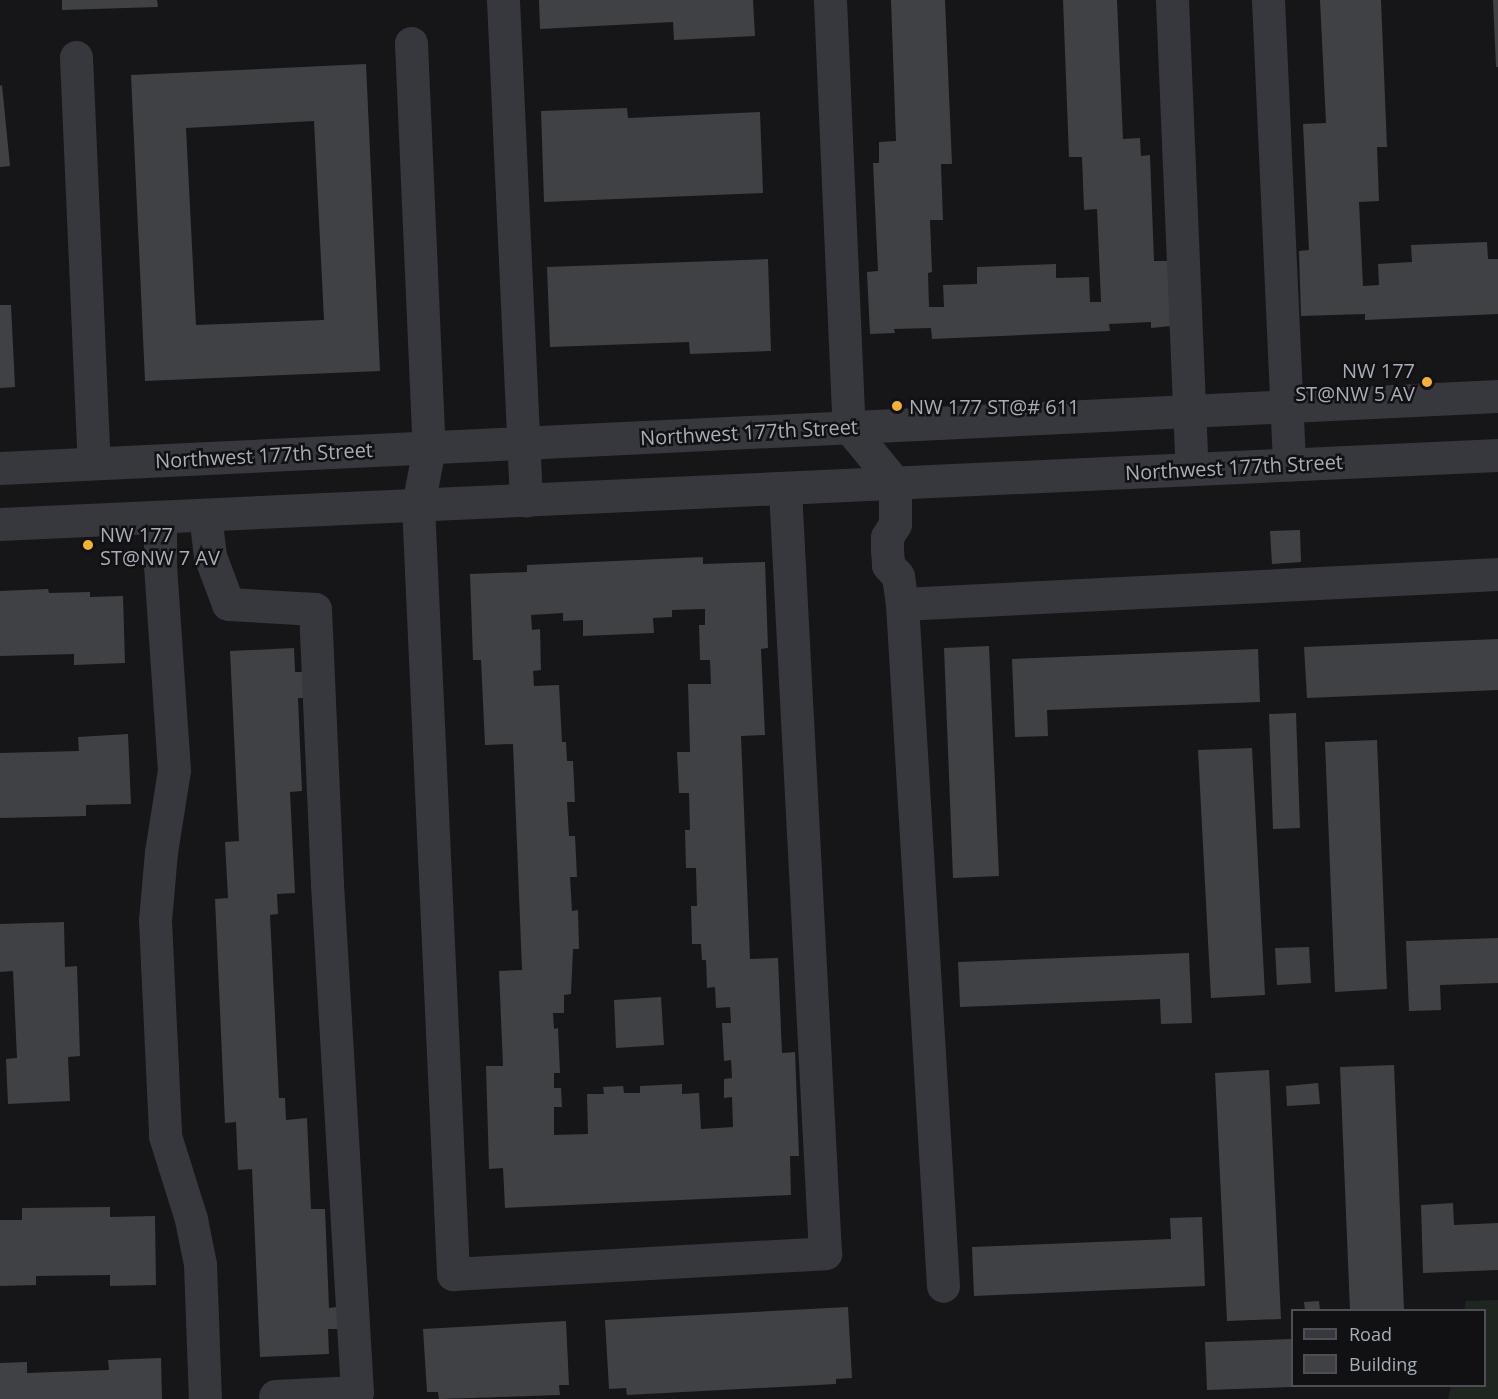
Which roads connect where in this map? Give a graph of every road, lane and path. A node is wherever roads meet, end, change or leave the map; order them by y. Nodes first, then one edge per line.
1 (503, 0) edge
2 (830, 0) edge
3 (1172, 0) edge
4 (1268, 0) edge
5 (411, 43) dead end
6 (76, 57) dead end
7 (1498, 396) edge
8 (1286, 406) junction
9 (1190, 411) junction
10 (849, 427) junction
11 (524, 443) junction
12 (429, 448) junction
13 (1498, 455) edge
14 (94, 463) junction
15 (1289, 465) junction
16 (0, 468) edge
17 (1192, 469) junction
18 (895, 483) junction
19 (785, 490) junction
20 (526, 500) junction
21 (417, 505) junction
22 (205, 515) junction
23 (160, 517) junction
24 (0, 524) edge
25 (1498, 574) edge
26 (900, 590) junction
27 (943, 1286) dead end
28 (275, 1396) dead end
29 (205, 1399) edge

1 - 11 street
2 - 10 street
3 - 9 street
4 - 8 street
5 - 12 street
6 - 14 street
7 - 8 street, Northwest 177th Street
8 - 9 street, Northwest 177th Street
8 - 15 street
9 - 10 street, Northwest 177th Street
9 - 17 street
10 - 11 street, Northwest 177th Street
10 - 18 street
11 - 12 street, Northwest 177th Street
11 - 20 street
12 - 14 street, Northwest 177th Street
12 - 21 street
13 - 15 street, Northwest 177th Street
14 - 16 street, Northwest 177th Street
15 - 17 street, Northwest 177th Street
17 - 18 street, Northwest 177th Street
18 - 19 street, Northwest 177th Street
18 - 26 street
19 - 20 street, Northwest 177th Street
19 - 21 street
20 - 21 street, Northwest 177th Street
21 - 22 street, Northwest 177th Street
22 - 23 street, Northwest 177th Street
22 - 28 street
23 - 24 street, Northwest 177th Street
23 - 29 street
25 - 26 street
26 - 27 street

